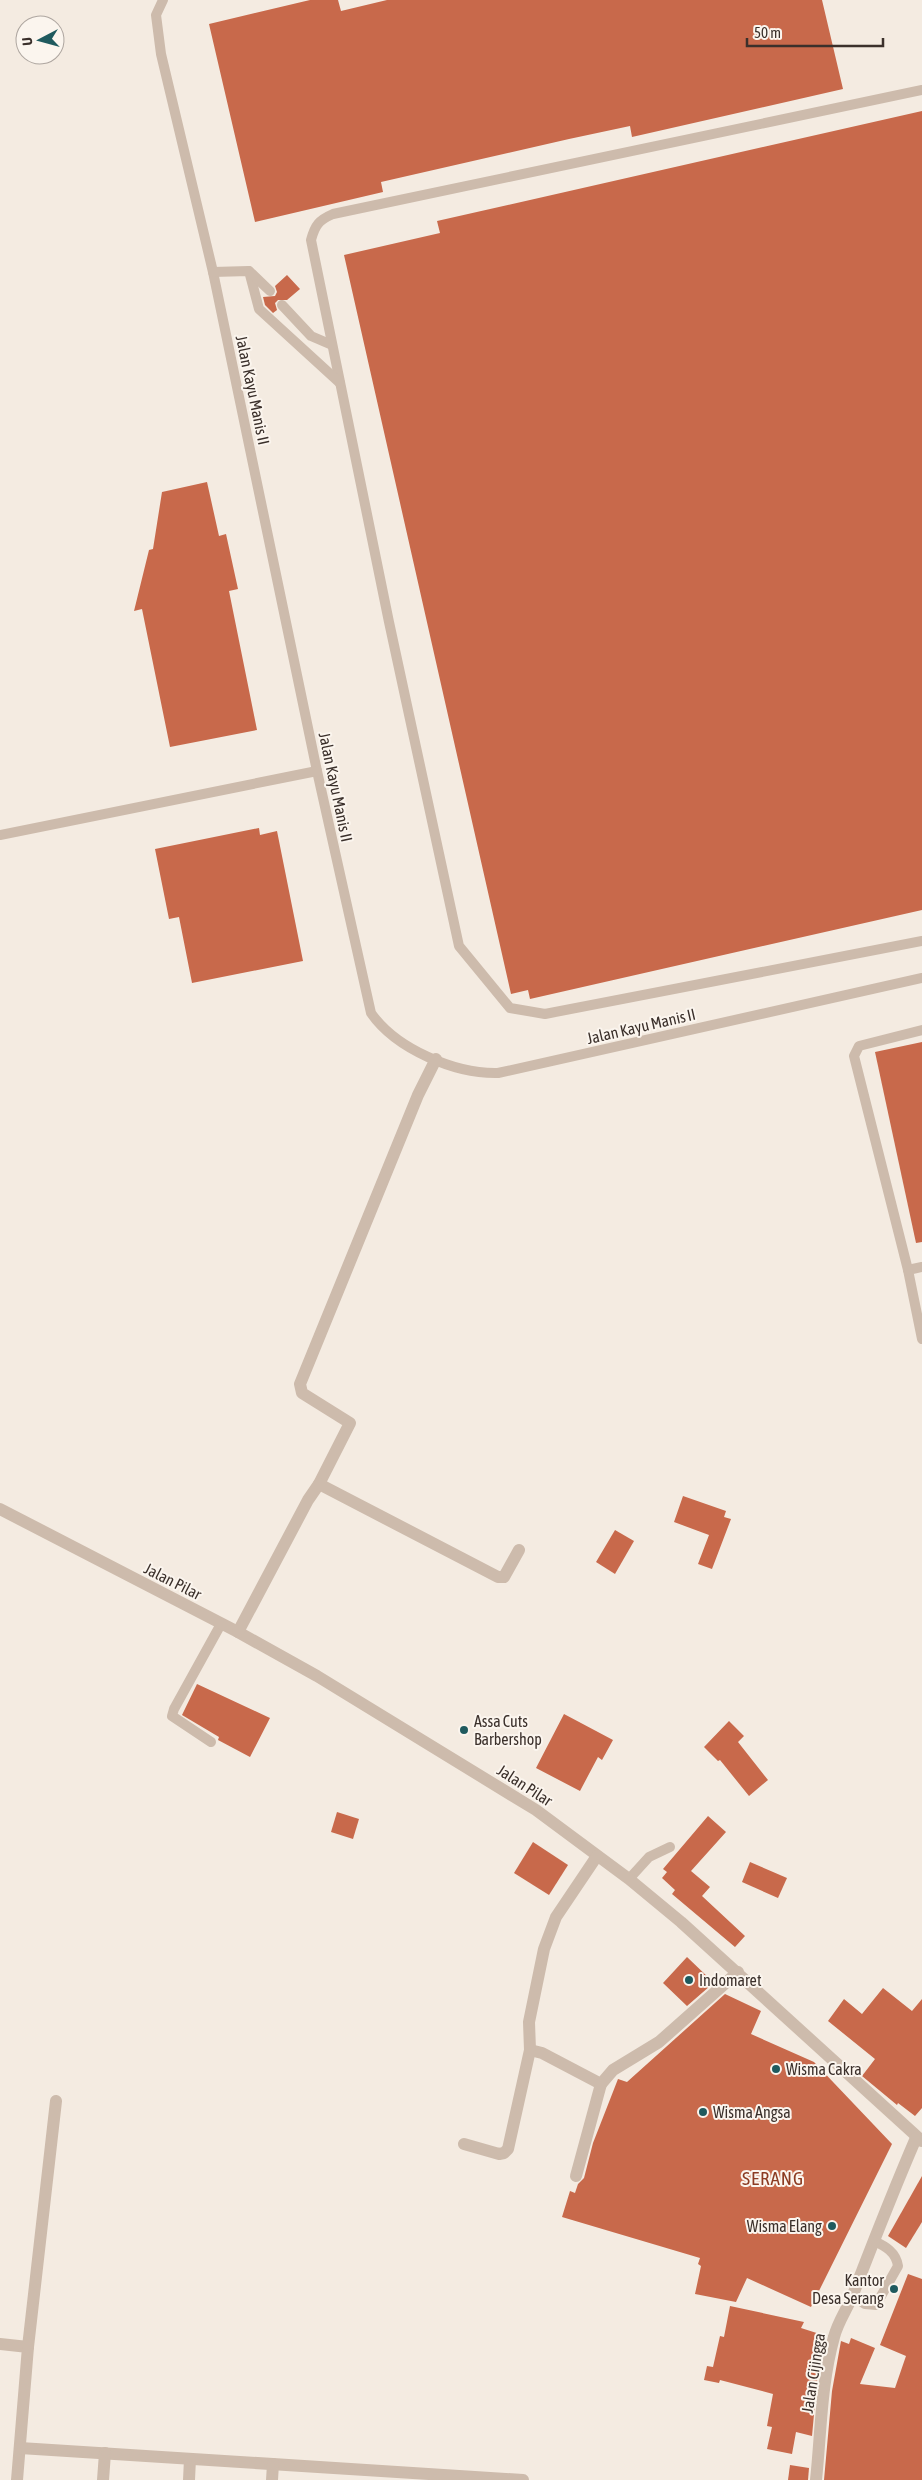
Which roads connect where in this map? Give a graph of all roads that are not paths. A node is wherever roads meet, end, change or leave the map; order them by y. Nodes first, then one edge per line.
1 (163, 0) edge
2 (922, 90) edge
3 (249, 271) junction
4 (213, 272) junction
5 (270, 291) dead end
6 (282, 305) dead end
7 (332, 345) junction
8 (340, 383) junction
9 (316, 771) junction
10 (0, 835) edge
11 (922, 941) edge
12 (922, 978) edge
13 (922, 1030) edge
14 (436, 1059) junction
15 (922, 1267) edge
16 (908, 1270) junction
17 (922, 1339) edge
18 (319, 1484) junction
19 (0, 1509) edge
20 (518, 1550) dead end
21 (221, 1624) junction
22 (238, 1632) junction
23 (211, 1742) dead end
24 (670, 1848) dead end
25 (597, 1856) junction
26 (629, 1879) junction
27 (738, 1972) junction
28 (530, 2050) junction
29 (601, 2084) junction
30 (56, 2101) dead end
31 (919, 2139) edge
32 (464, 2144) dead end
33 (576, 2176) dead end
34 (874, 2241) junction
35 (853, 2296) junction
36 (0, 2344) edge
37 (28, 2347) junction
38 (20, 2448) junction
39 (105, 2453) junction
40 (190, 2459) junction
41 (273, 2464) junction
42 (360, 2475) edge
43 (442, 2477) edge
44 (17, 2480) edge
45 (103, 2480) edge
46 (188, 2480) edge
47 (272, 2480) edge
48 (519, 2480) edge
49 (524, 2480) edge
50 (816, 2480) edge

1 - 4 lane, Jalan Kayu Manis II
2 - 7 lane
3 - 4 lane
3 - 5 lane
3 - 8 lane
4 - 9 lane, Jalan Kayu Manis II
6 - 7 lane
7 - 8 lane
8 - 11 lane
9 - 10 lane
9 - 14 lane, Jalan Kayu Manis II
12 - 14 lane, Jalan Kayu Manis II
13 - 16 lane
14 - 18 street
15 - 16 lane
16 - 17 lane
18 - 20 street
18 - 22 street
19 - 21 street, Jalan Pilar
21 - 22 street, Jalan Pilar
21 - 23 lane
22 - 25 street, Jalan Pilar
24 - 26 lane
25 - 26 street, Jalan Pilar
25 - 28 street
26 - 27 street, Jalan Pilar
27 - 29 street
27 - 31 street, Jalan Pilar
28 - 29 street
28 - 32 street
29 - 33 street
30 - 37 street
31 - 34 street, Jalan Cijingga
34 - 35 street, Jalan Cijingga
34 - 35 lane
35 - 50 street, Jalan Cijingga
36 - 37 street
37 - 38 street
38 - 39 street
38 - 44 street
39 - 40 street
39 - 45 street
40 - 41 street
40 - 46 street
41 - 42 street
41 - 47 street
42 - 43 street
43 - 48 street
48 - 49 street

